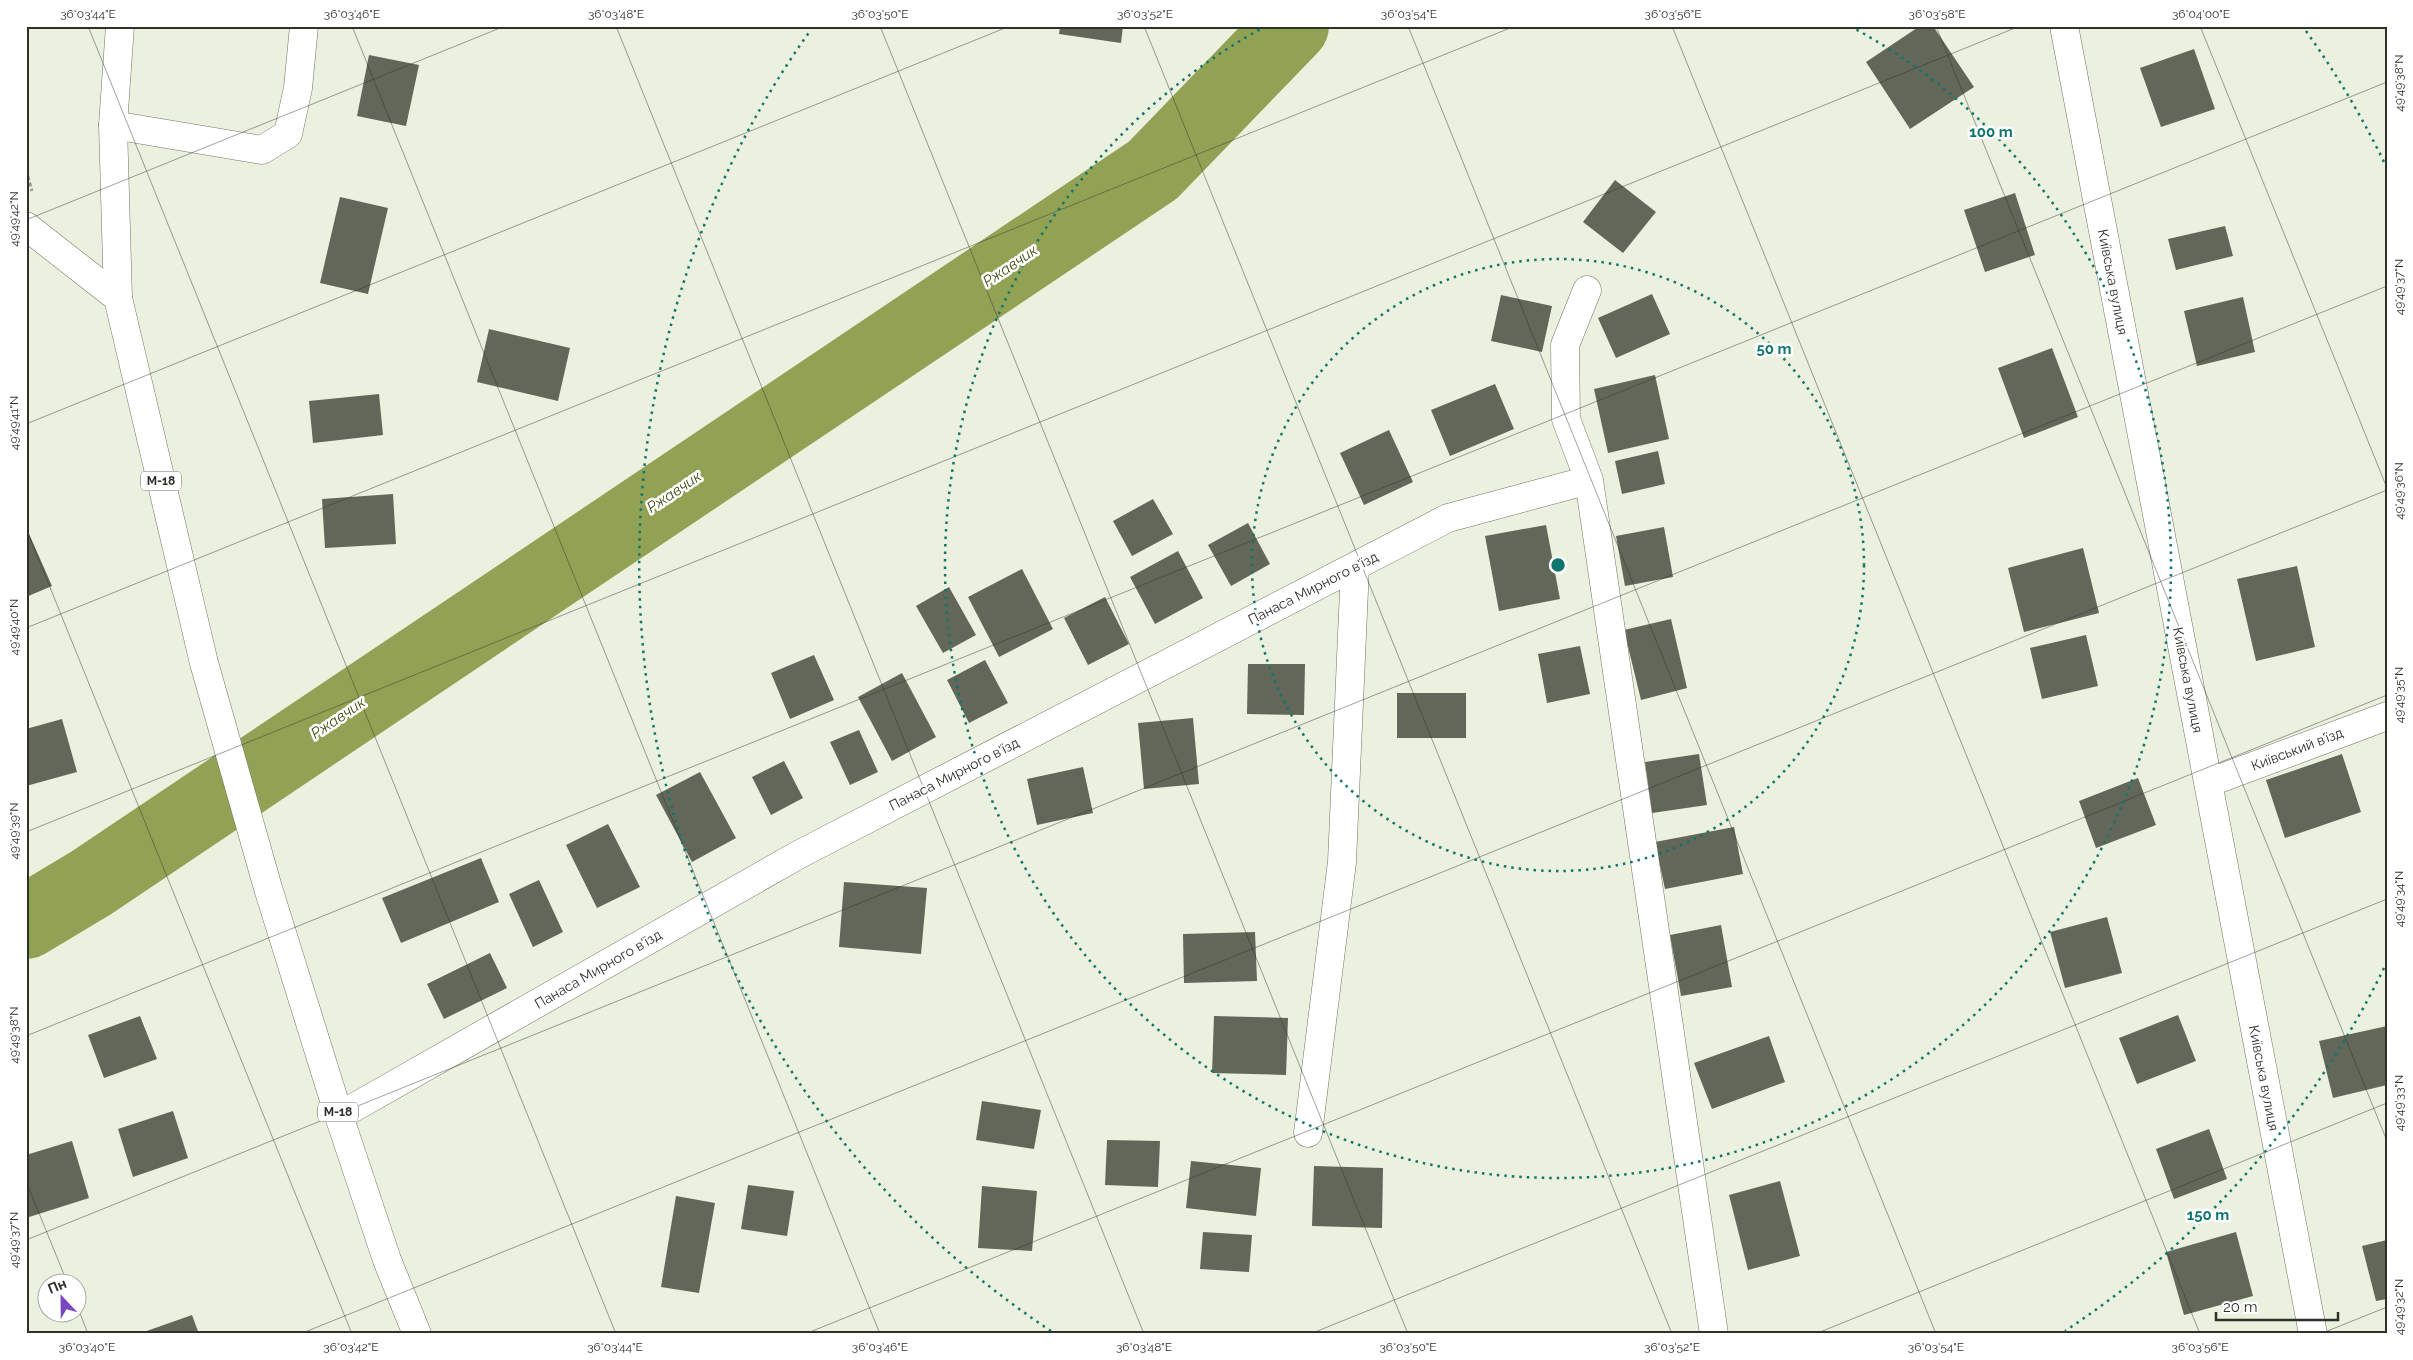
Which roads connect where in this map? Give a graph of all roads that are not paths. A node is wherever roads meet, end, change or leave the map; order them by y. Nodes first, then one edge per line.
1 (120, 26) edge
2 (304, 26) edge
3 (2065, 26) edge
4 (113, 125) junction
5 (26, 226) edge
6 (1586, 290) dead end
7 (118, 298) junction
8 (1589, 480) junction
9 (1355, 567) junction
10 (2387, 716) edge
11 (2208, 783) junction
12 (339, 1116) junction
13 (1308, 1133) dead end
14 (417, 1334) edge
15 (1714, 1334) edge
16 (2313, 1334) edge

1 - 4 main road, М-18
2 - 4 main road
3 - 11 main road, Київська вулиця
4 - 7 main road, М-18
5 - 7 main road
6 - 8 main road
7 - 12 main road, М-18
8 - 9 main road, Панаса Мирного в'їзд
8 - 15 main road
9 - 12 main road, Панаса Мирного в'їзд
9 - 13 main road
10 - 11 main road, Київський в’їзд
11 - 16 main road, Київська вулиця
12 - 14 main road, М-18

